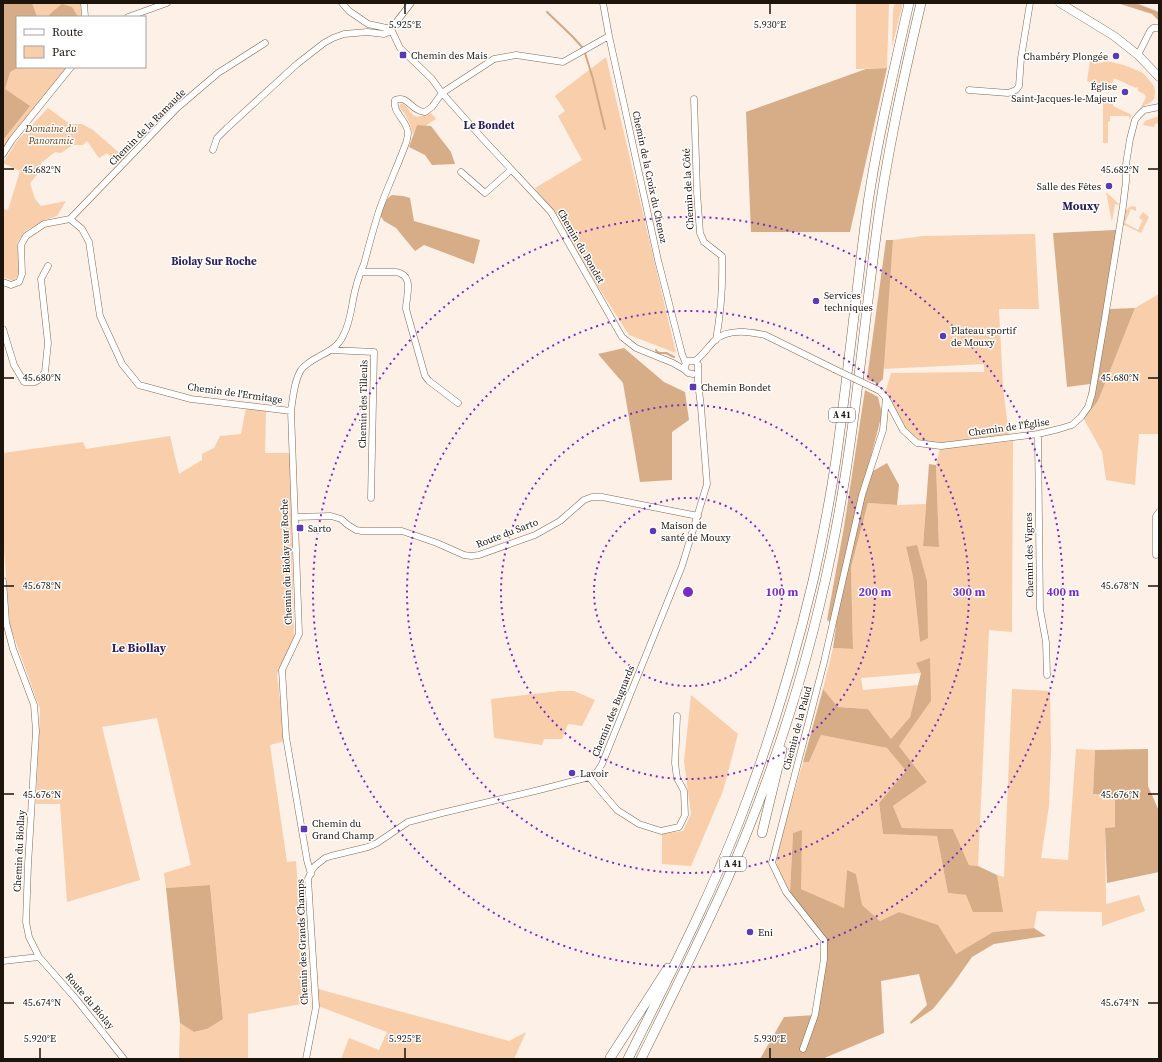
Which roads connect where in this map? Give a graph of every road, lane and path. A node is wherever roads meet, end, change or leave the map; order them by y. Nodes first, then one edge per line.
1 (84, 3) edge
2 (167, 3) edge
3 (342, 3) edge
4 (411, 3) edge
5 (603, 3) edge
6 (910, 3) edge
7 (922, 3) edge
8 (1030, 3) edge
9 (1060, 3) edge
10 (1069, 3) edge
11 (85, 16) edge
12 (131, 16) edge
13 (1095, 25) junction
14 (1159, 28) edge
15 (391, 29) junction
16 (609, 36) junction
17 (265, 43) dead end
18 (1138, 55) junction
19 (70, 68) edge
20 (1159, 77) edge
21 (969, 90) dead end
22 (442, 93) junction
23 (694, 99) dead end
24 (1159, 107) edge
25 (213, 150) dead end
26 (3, 154) edge
27 (511, 170) junction
28 (461, 172) dead end
29 (70, 220) junction
30 (48, 266) dead end
31 (361, 272) junction
32 (3, 282) edge
33 (3, 328) edge
34 (716, 340) junction
35 (331, 350) junction
36 (689, 364) junction
37 (695, 372) junction
38 (886, 398) junction
39 (458, 403) dead end
40 (291, 411) junction
41 (1038, 434) junction
42 (371, 498) dead end
43 (1159, 512) edge
44 (698, 516) junction
45 (295, 517) junction
46 (1156, 555) dead end
47 (3, 581) edge
48 (1048, 675) dead end
49 (799, 679) junction
50 (677, 716) dead end
51 (589, 777) junction
52 (762, 832) dead end
53 (311, 872) junction
54 (690, 933) junction
55 (39, 957) junction
56 (3, 961) edge
57 (803, 1049) dead end
58 (610, 1058) dead end
59 (124, 1059) edge
60 (306, 1059) edge
61 (628, 1059) edge
62 (641, 1059) edge

1 - 11 street
2 - 12 street
3 - 15 street
4 - 15 street
5 - 16 street, Chemin de la Croix du Chenoz
6 - 54 highway, A 41
7 - 49 highway, A 41
8 - 21 street
9 - 13 main road
10 - 13 main road
13 - 18 main road
14 - 18 street
15 - 22 street, Chemin du Bondet
15 - 25 street
16 - 22 street
16 - 36 street, Chemin de la Croix du Chenoz
17 - 29 street, Chemin de la Ramaude
18 - 20 main road
19 - 26 street
22 - 27 street, Chemin du Bondet
22 - 31 street
23 - 34 street, Chemin de la Côté
24 - 41 street, Chemin de l'Église
27 - 28 street
27 - 36 street, Chemin du Bondet
29 - 32 street
29 - 40 street, Chemin de l'Ermitage
30 - 33 street
31 - 35 street
31 - 39 street
34 - 36 street, Chemin de l'Église
34 - 38 street, Chemin de l'Église, bridge
35 - 40 street, Chemin du Biolay sur Roche
35 - 42 street, Chemin des Tilleuls
36 - 37 street, Chemin de l'Église
36 - 37 street
37 - 44 street, Chemin des Bugnards
38 - 41 street, Chemin de l'Église
38 - 57 street, Chemin de la Palud
40 - 45 street, Chemin du Biolay sur Roche
41 - 48 street, Chemin des Vignes
43 - 46 street
44 - 45 street, Route du Sarto
44 - 51 street, Chemin des Bugnards
45 - 53 street, Chemin du Biolay sur Roche
47 - 55 street, Chemin du Biollay
49 - 52 highway
49 - 62 highway, A 41
50 - 51 street
51 - 53 street
53 - 60 street, Chemin des Grands Champs
54 - 58 highway
54 - 61 highway, A 41
55 - 56 street
55 - 59 street, Route du Biolay

